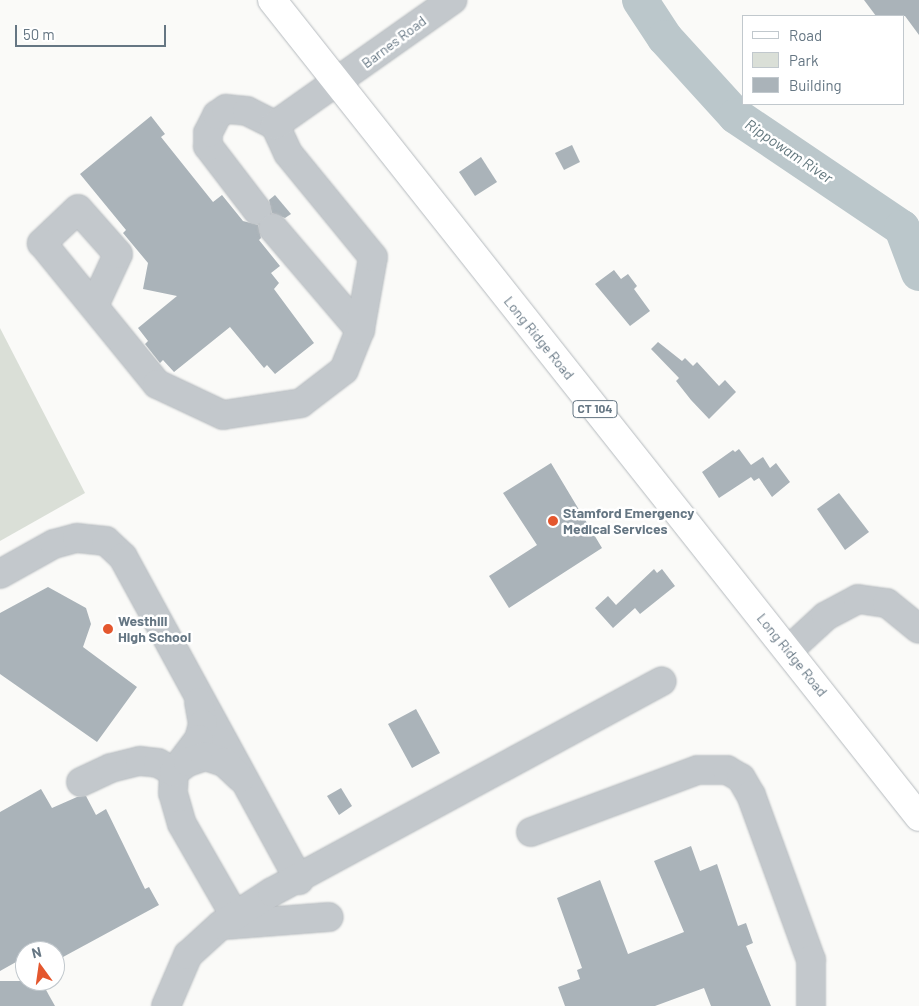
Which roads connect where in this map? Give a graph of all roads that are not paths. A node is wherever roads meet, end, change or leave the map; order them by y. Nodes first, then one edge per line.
1 (272, 0) edge
2 (452, 0) edge
3 (336, 85) junction
4 (275, 125) junction
5 (94, 306) dead end
6 (360, 330) junction
7 (0, 574) edge
8 (919, 629) edge
9 (789, 650) junction
10 (662, 681) dead end
11 (198, 696) junction
12 (174, 772) junction
13 (81, 782) dead end
14 (246, 782) junction
15 (919, 817) edge
16 (531, 832) dead end
17 (299, 880) junction
18 (329, 917) dead end
19 (228, 921) junction
20 (166, 1006) edge
21 (811, 1006) edge

1 - 3 main road, Long Ridge Road / CT 104
2 - 3 street, Barnes Road
3 - 4 street, Barnes Road
3 - 9 main road, Long Ridge Road / CT 104
4 - 6 street
4 - 6 street
5 - 6 street
7 - 11 street
8 - 9 street
9 - 15 main road, Long Ridge Road / CT 104
10 - 17 street
11 - 12 street
11 - 14 street
12 - 13 street
12 - 14 street
12 - 19 street
14 - 17 street
16 - 21 street
17 - 19 street
18 - 19 street
19 - 20 street

